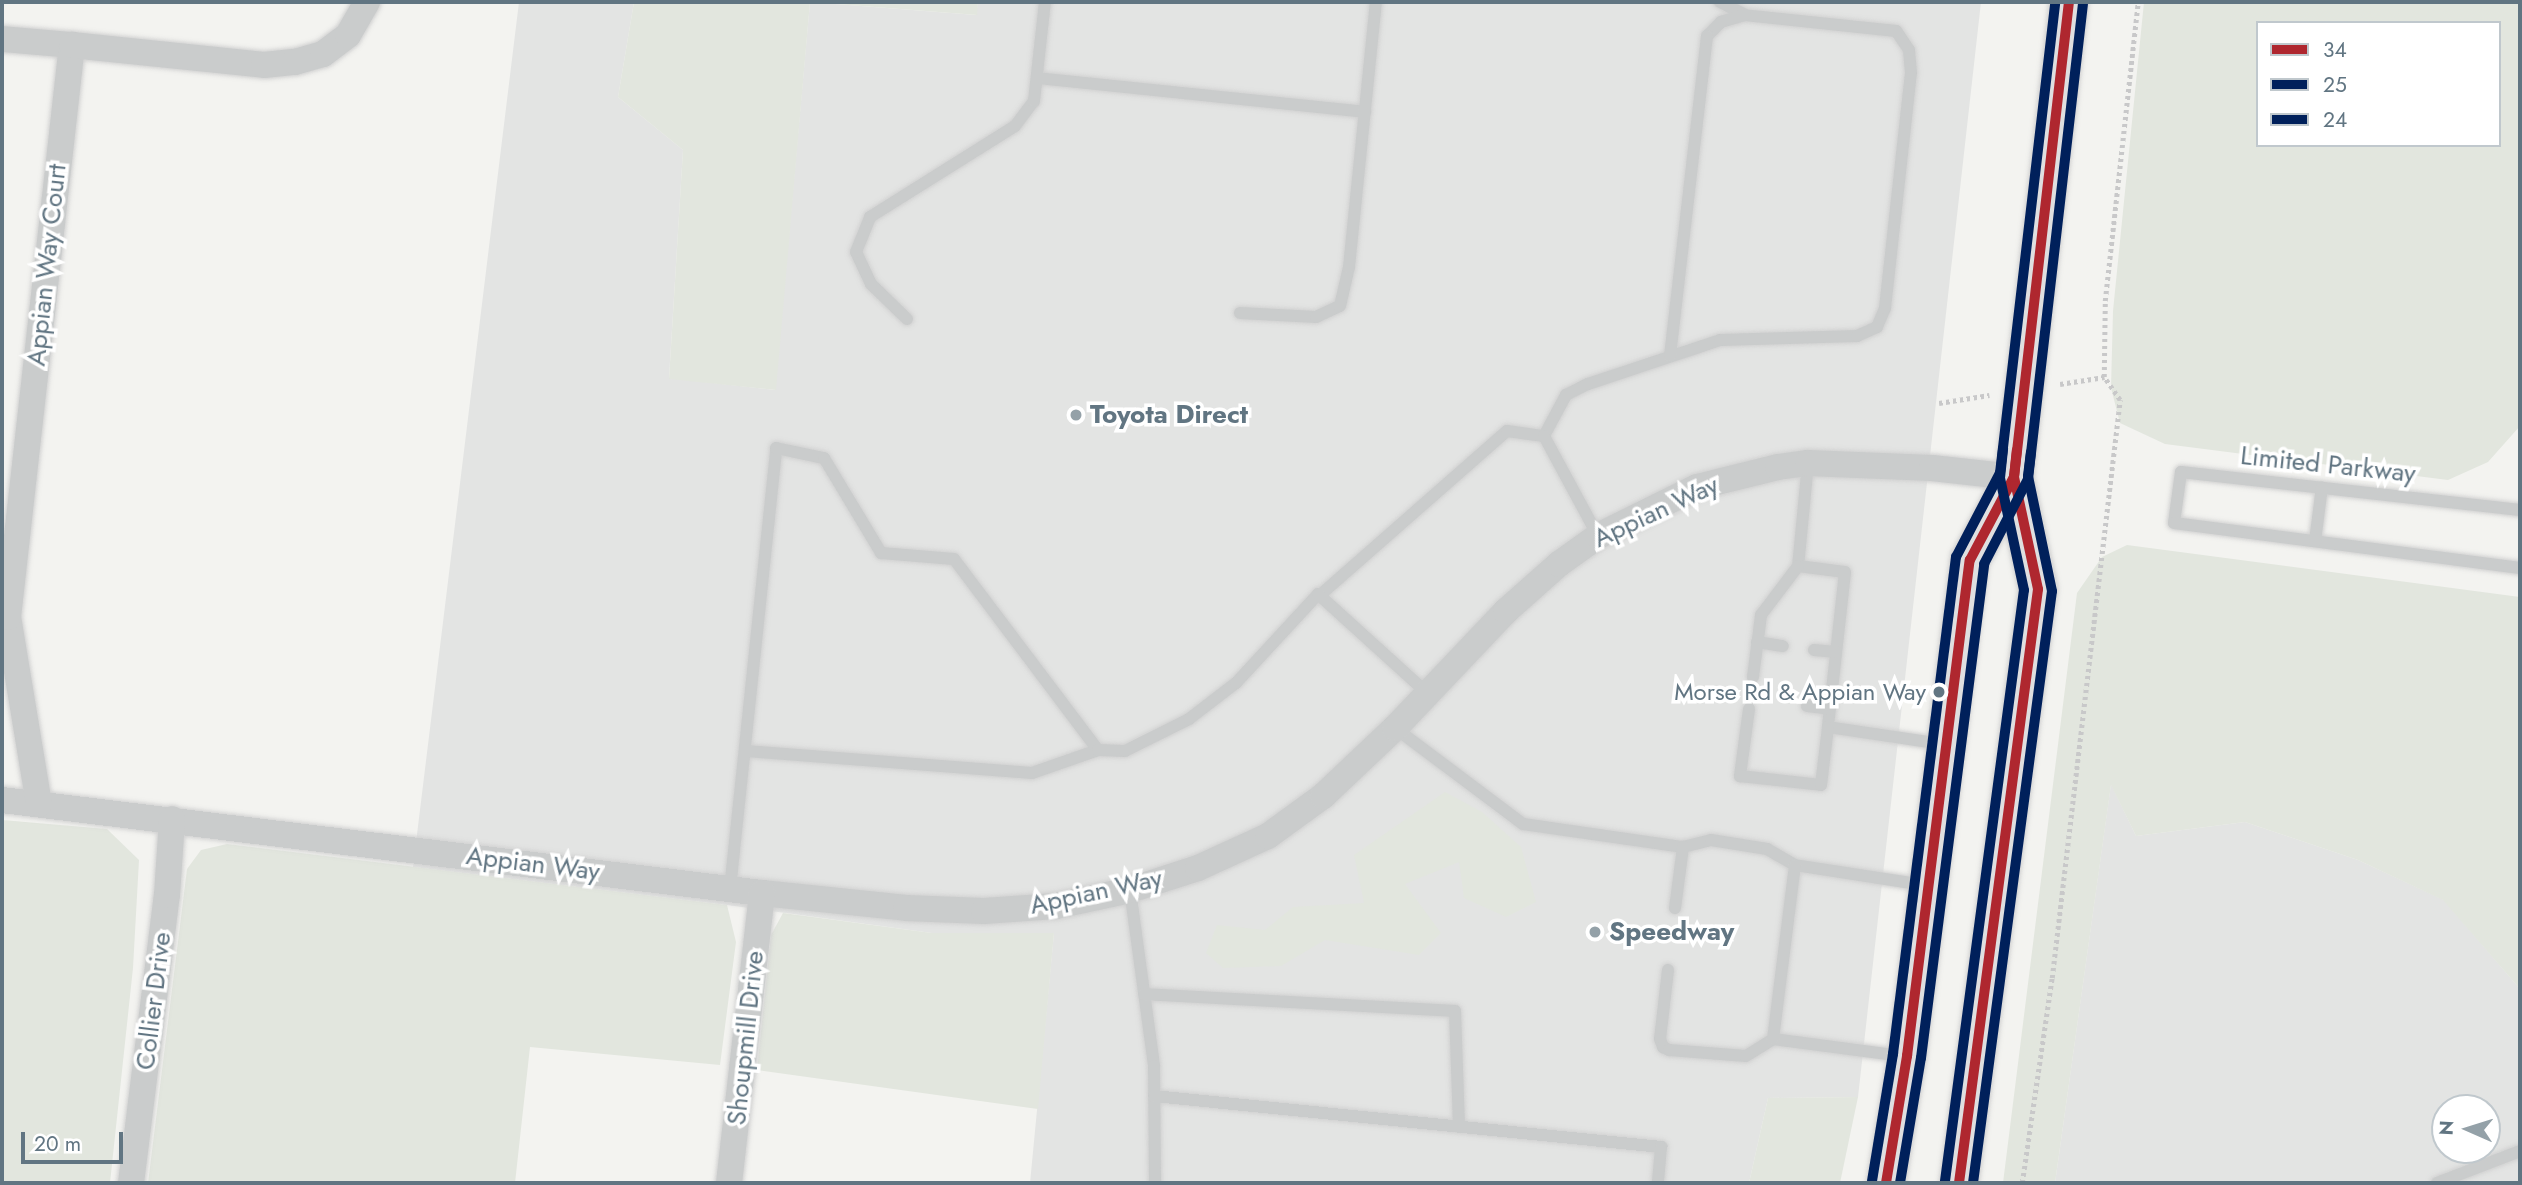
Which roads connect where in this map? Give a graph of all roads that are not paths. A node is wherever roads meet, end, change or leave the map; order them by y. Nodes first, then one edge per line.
1 (367, 2) edge
2 (1045, 2) edge
3 (1376, 2) edge
4 (1720, 2) edge
5 (2069, 2) edge
6 (1745, 15) junction
7 (2, 39) edge
8 (72, 46) junction
9 (1037, 78) junction
10 (1365, 111) junction
11 (1240, 313) dead end
12 (907, 319) dead end
13 (1670, 356) junction
14 (1544, 436) junction
15 (1808, 463) junction
16 (2014, 477) junction
17 (2322, 487) junction
18 (2520, 510) edge
19 (1598, 536) junction
20 (2315, 541) junction
21 (1798, 566) junction
22 (2520, 568) edge
23 (1319, 596) junction
24 (1757, 642) junction
25 (1783, 646) dead end
26 (8, 647) edge
27 (1814, 650) dead end
28 (1836, 652) junction
29 (1753, 677) dead end
30 (1427, 693) junction
31 (1807, 706) dead end
32 (1749, 709) dead end
33 (1830, 709) junction
34 (1828, 727) junction
35 (1395, 728) junction
36 (1946, 744) junction
37 (1098, 750) junction
38 (746, 751) junction
39 (2, 800) edge
40 (39, 804) junction
41 (172, 818) junction
42 (1683, 847) junction
43 (1795, 865) junction
44 (1928, 886) junction
45 (730, 889) junction
46 (1130, 890) junction
47 (762, 893) junction
48 (1675, 908) dead end
49 (1668, 970) dead end
50 (1144, 994) junction
51 (1773, 1039) junction
52 (1906, 1056) junction
53 (1154, 1096) junction
54 (1460, 1126) junction
55 (2520, 1151) edge
56 (131, 1183) edge
57 (729, 1183) edge
58 (1155, 1183) edge
59 (1658, 1183) edge
60 (1886, 1183) edge
61 (1959, 1183) edge
62 (2437, 1183) edge

1 - 8 street
2 - 9 lane
3 - 10 lane
4 - 6 lane
5 - 16 main road
6 - 13 lane
6 - 13 lane
7 - 8 street
8 - 26 street, Appian Way Court
9 - 10 lane
9 - 12 lane
10 - 11 lane
13 - 14 lane
14 - 19 lane
14 - 23 lane
15 - 16 street, Appian Way
15 - 19 street, Appian Way
15 - 21 lane
16 - 36 main road
16 - 61 main road
17 - 18 lane, Limited Parkway
17 - 20 lane
17 - 20 lane, Limited Parkway
19 - 30 street, Appian Way
20 - 22 lane
21 - 24 lane
21 - 28 lane
23 - 30 lane
23 - 37 lane
24 - 25 lane
24 - 29 lane
26 - 40 street, Appian Way Court
27 - 28 lane
28 - 33 lane
30 - 35 street, Appian Way
31 - 33 lane
32 - 34 lane
33 - 34 lane
34 - 36 lane
35 - 42 lane
35 - 46 street, Appian Way
36 - 44 main road
37 - 38 lane
37 - 38 lane
38 - 45 lane
39 - 40 street, Appian Way
40 - 41 street, Appian Way
41 - 45 street, Appian Way
41 - 56 street, Collier Drive
42 - 43 lane
42 - 48 lane
43 - 44 lane
43 - 51 lane
44 - 52 main road
45 - 47 street, Appian Way
46 - 47 street, Appian Way
46 - 50 lane
47 - 57 street, Shoupmill Drive
49 - 51 lane
50 - 53 lane
50 - 54 lane
51 - 52 lane
52 - 60 main road
53 - 54 lane
53 - 58 lane
54 - 59 lane
55 - 62 lane

